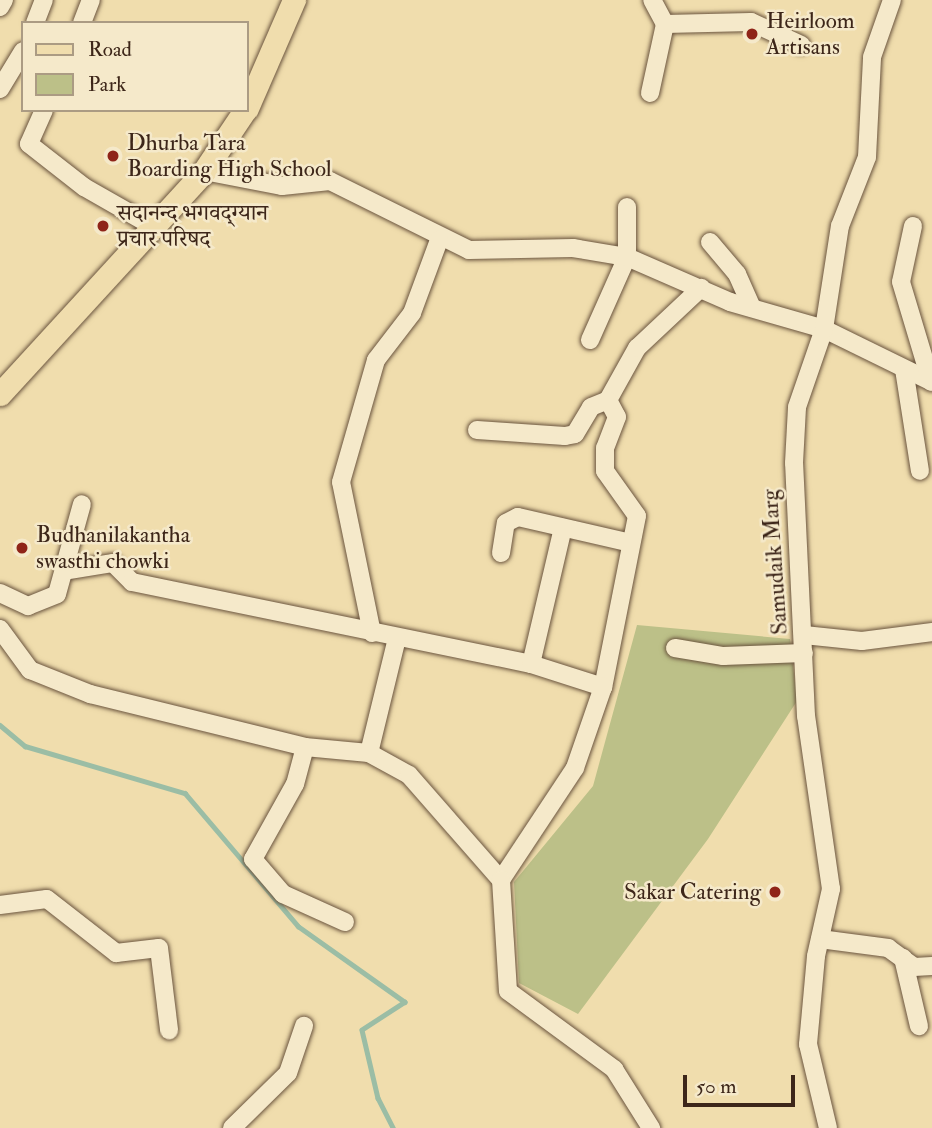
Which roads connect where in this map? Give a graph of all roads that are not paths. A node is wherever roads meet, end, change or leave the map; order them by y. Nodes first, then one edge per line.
1 (4, 0) edge
2 (44, 0) edge
3 (294, 0) edge
4 (652, 0) edge
5 (892, 0) edge
6 (0, 7) edge
7 (36, 21) edge
8 (665, 24) junction
9 (801, 45) dead end
10 (21, 54) edge
11 (0, 89) edge
12 (650, 93) dead end
13 (248, 104) edge
14 (43, 112) edge
15 (244, 112) edge
16 (204, 172) junction
17 (627, 207) dead end
18 (913, 226) dead end
19 (153, 227) junction
20 (439, 240) junction
21 (710, 242) dead end
22 (627, 257) junction
23 (701, 288) junction
24 (752, 309) junction
25 (824, 329) junction
26 (590, 340) dead end
27 (904, 369) junction
28 (931, 382) edge
29 (0, 394) edge
30 (608, 400) junction
31 (477, 430) dead end
32 (920, 471) dead end
33 (82, 504) dead end
34 (563, 528) junction
35 (631, 543) junction
36 (501, 553) dead end
37 (69, 570) junction
38 (0, 593) edge
39 (0, 629) edge
40 (932, 632) edge
41 (372, 633) junction
42 (397, 638) junction
43 (804, 644) junction
44 (675, 648) dead end
45 (531, 664) junction
46 (603, 687) junction
47 (305, 747) junction
48 (369, 753) junction
49 (501, 880) junction
50 (0, 905) edge
51 (345, 922) dead end
52 (820, 939) junction
53 (903, 958) junction
54 (932, 966) edge
55 (304, 1026) dead end
56 (919, 1026) dead end
57 (169, 1030) dead end
58 (238, 1126) edge
59 (651, 1128) edge
60 (828, 1128) edge

1 - 6 street
2 - 7 street
3 - 13 main road
4 - 8 street
5 - 25 street, Samudaik Marg
8 - 9 street
8 - 12 street
10 - 11 street
14 - 19 street
15 - 16 main road
16 - 19 main road
16 - 20 street
17 - 22 street
18 - 28 street
19 - 29 main road
20 - 22 street
20 - 41 street
21 - 24 street
22 - 23 street
22 - 26 street
23 - 24 street
23 - 30 street
24 - 25 street
25 - 27 street
25 - 43 street, Samudaik Marg
27 - 28 street
27 - 32 street
30 - 31 street
30 - 35 street
33 - 37 street
34 - 35 street
34 - 36 street
34 - 45 street
35 - 46 street
37 - 38 street
37 - 41 street
39 - 47 street
40 - 43 street
41 - 42 street
42 - 45 street
42 - 48 street
43 - 44 street
43 - 52 street, Samudaik Marg
45 - 46 street
46 - 49 street
47 - 48 street
47 - 51 street
48 - 49 street
49 - 59 street
50 - 57 street
52 - 53 street
52 - 60 street, Samudaik Marg
53 - 54 street
53 - 56 street
55 - 58 street

